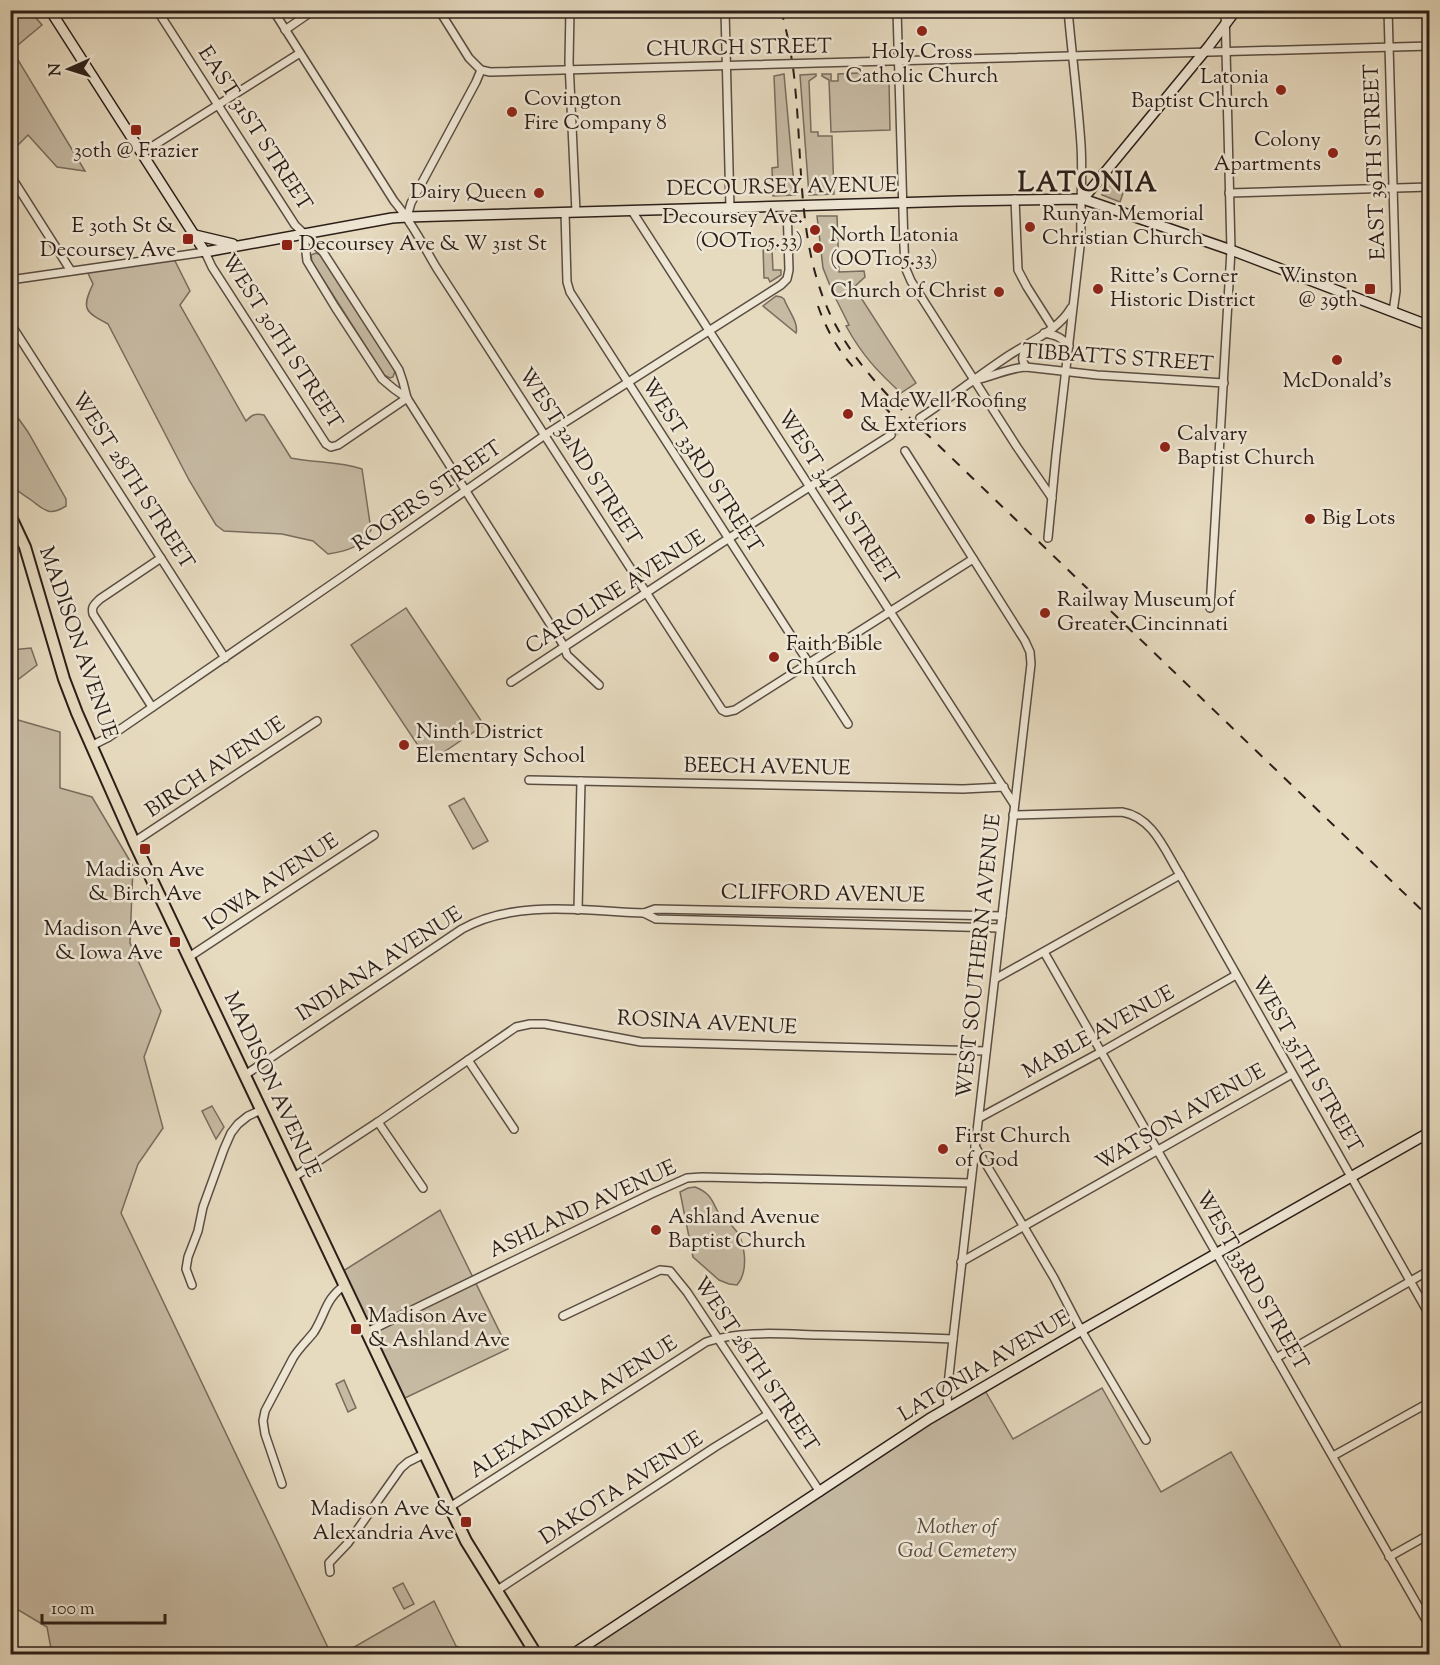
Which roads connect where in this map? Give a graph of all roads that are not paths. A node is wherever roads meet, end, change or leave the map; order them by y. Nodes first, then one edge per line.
1 (50, 10) edge
2 (157, 10) edge
3 (273, 10) edge
4 (314, 10) edge
5 (439, 10) edge
6 (570, 10) edge
7 (725, 10) edge
8 (897, 10) edge
9 (1068, 10) edge
10 (1225, 10) edge
11 (1236, 10) edge
12 (1388, 10) edge
13 (1226, 22) junction
14 (285, 30) junction
15 (1430, 46) edge
16 (1389, 47) junction
17 (1226, 51) junction
18 (1203, 52) junction
19 (300, 53) junction
20 (1072, 55) junction
21 (898, 62) junction
22 (726, 65) junction
23 (481, 70) junction
24 (569, 70) junction
25 (218, 106) junction
26 (142, 153) junction
27 (10, 175) edge
28 (1430, 187) edge
29 (1393, 188) junction
30 (1229, 193) junction
31 (1015, 199) junction
32 (1083, 199) junction
33 (902, 203) junction
34 (787, 206) junction
35 (730, 208) junction
36 (632, 211) junction
37 (565, 212) junction
38 (576, 212) junction
39 (407, 217) junction
40 (304, 235) junction
41 (195, 236) junction
42 (241, 246) junction
43 (1231, 250) junction
44 (205, 252) junction
45 (71, 271) junction
46 (10, 280) edge
47 (1072, 306) junction
48 (1392, 312) junction
49 (10, 323) edge
50 (1430, 326) edge
51 (1053, 328) junction
52 (709, 332) junction
53 (1044, 333) junction
54 (1029, 343) junction
55 (1069, 346) junction
56 (1026, 367) junction
57 (1066, 371) junction
58 (975, 380) junction
59 (628, 382) junction
60 (1224, 383) junction
61 (406, 398) junction
62 (920, 418) tunnel mouth
63 (545, 435) junction
64 (891, 435) tunnel mouth
65 (905, 451) dead end
66 (811, 486) junction
67 (466, 491) junction
68 (1052, 498) junction
69 (10, 515) edge
70 (1048, 538) dead end
71 (728, 539) junction
72 (161, 558) junction
73 (973, 559) junction
74 (646, 592) junction
75 (1210, 608) dead end
76 (890, 611) junction
77 (564, 646) junction
78 (225, 657) junction
79 (809, 664) junction
80 (511, 682) dead end
81 (599, 685) dead end
82 (152, 708) junction
83 (317, 721) dead end
84 (848, 724) dead end
85 (91, 746) junction
86 (529, 780) dead end
87 (581, 781) junction
88 (1004, 787) junction
89 (1014, 805) junction
90 (1013, 815) junction
91 (374, 835) dead end
92 (134, 842) junction
93 (1180, 875) junction
94 (578, 910) junction
95 (616, 912) joint
96 (644, 913) junction
97 (1002, 915) junction
98 (1000, 928) junction
99 (1044, 952) junction
100 (189, 957) junction
101 (1236, 975) junction
102 (995, 979) junction
103 (986, 1051) junction
104 (1101, 1052) junction
105 (468, 1060) junction
106 (1292, 1074) junction
107 (245, 1075) junction
108 (261, 1110) junction
109 (978, 1118) junction
110 (378, 1122) junction
111 (514, 1129) dead end
112 (1430, 1132) edge
113 (975, 1146) junction
114 (1158, 1151) junction
115 (294, 1177) junction
116 (1351, 1177) junction
117 (970, 1183) junction
118 (423, 1188) dead end
119 (1024, 1227) junction
120 (1217, 1254) junction
121 (961, 1262) junction
122 (1430, 1270) edge
123 (1409, 1282) junction
124 (192, 1285) dead end
125 (345, 1285) junction
126 (563, 1316) dead end
127 (1430, 1316) edge
128 (1081, 1330) junction
129 (367, 1332) junction
130 (717, 1338) junction
131 (952, 1339) junction
132 (1276, 1358) junction
133 (1430, 1402) edge
134 (948, 1408) junction
135 (767, 1415) junction
136 (1146, 1440) dead end
137 (424, 1454) junction
138 (1333, 1456) junction
139 (282, 1484) dead end
140 (820, 1492) junction
141 (450, 1507) junction
142 (1430, 1534) edge
143 (1389, 1557) junction
144 (330, 1572) dead end
145 (496, 1591) junction
146 (1430, 1627) edge
147 (536, 1654) edge
148 (573, 1654) edge

1 - 26 main road
2 - 25 street, EAST 31ST STREET
3 - 14 street, WEST 32ND STREET
4 - 14 street
5 - 23 street
6 - 24 street
7 - 22 street
8 - 21 street
9 - 20 street
10 - 13 street
11 - 13 main road
12 - 16 street, EAST 39TH STREET
13 - 17 street
13 - 18 main road
14 - 19 street, WEST 32ND STREET
15 - 16 street, CHURCH STREET
16 - 17 street, CHURCH STREET
16 - 29 street, EAST 39TH STREET
17 - 18 street, CHURCH STREET
17 - 30 street
18 - 20 street, CHURCH STREET
18 - 32 main road
19 - 25 street
19 - 39 street, WEST 32ND STREET
20 - 21 street, CHURCH STREET
20 - 32 street
21 - 22 street, CHURCH STREET
21 - 33 street
22 - 24 street, CHURCH STREET
22 - 35 street
23 - 24 street, CHURCH STREET
23 - 39 street
24 - 38 street
25 - 26 street
25 - 40 street, EAST 31ST STREET
26 - 41 main road
27 - 45 street
28 - 29 street
29 - 30 street
29 - 48 street, EAST 39TH STREET
30 - 43 street
31 - 32 main road, DECOURSEY AVENUE
31 - 33 main road, DECOURSEY AVENUE
31 - 51 street
32 - 43 main road, DECOURSEY AVENUE
32 - 47 street
33 - 34 main road, DECOURSEY AVENUE
33 - 58 street
34 - 35 main road, DECOURSEY AVENUE
34 - 52 street, ROGERS STREET
35 - 36 main road, DECOURSEY AVENUE
36 - 38 main road, DECOURSEY AVENUE
36 - 52 street, WEST 34TH STREET
37 - 38 main road, DECOURSEY AVENUE
37 - 39 main road, DECOURSEY AVENUE
37 - 59 street, WEST 33RD STREET
39 - 40 main road, DECOURSEY AVENUE
39 - 63 street, WEST 32ND STREET
40 - 42 main road, DECOURSEY AVENUE
40 - 61 street, EAST 31ST STREET
40 - 61 street
41 - 42 main road, DECOURSEY AVENUE
41 - 44 main road
42 - 44 main road, DECOURSEY AVENUE
43 - 48 main road, DECOURSEY AVENUE
43 - 60 street
44 - 45 street, DECOURSEY AVENUE
44 - 61 street, WEST 30TH STREET
45 - 46 street, DECOURSEY AVENUE
47 - 51 street
47 - 55 street
48 - 50 main road, DECOURSEY AVENUE
49 - 72 street, WEST 28TH STREET
51 - 53 street
52 - 59 street, ROGERS STREET
52 - 66 street, WEST 34TH STREET
53 - 54 street
53 - 55 street, TIBBATTS STREET
54 - 56 street
54 - 58 street
55 - 57 street
56 - 57 street, TIBBATTS STREET
56 - 58 street, TIBBATTS STREET
57 - 60 street, TIBBATTS STREET
57 - 68 street
58 - 62 street
58 - 68 street
59 - 63 street, ROGERS STREET
59 - 71 street, WEST 33RD STREET
60 - 75 street
61 - 67 street
63 - 67 street, ROGERS STREET
63 - 74 street, WEST 32ND STREET
64 - 66 street, CAROLINE AVENUE
65 - 73 street
66 - 71 street, CAROLINE AVENUE
66 - 76 street, WEST 34TH STREET
67 - 77 street
67 - 78 street, ROGERS STREET
68 - 70 street
69 - 85 main road, MADISON AVENUE
71 - 74 street, CAROLINE AVENUE
71 - 79 street, WEST 33RD STREET
72 - 78 street, WEST 28TH STREET
72 - 82 street
73 - 76 street
73 - 89 street, WEST SOUTHERN AVENUE
74 - 77 street, CAROLINE AVENUE
74 - 79 street, WEST 32ND STREET
76 - 79 street
76 - 88 street, WEST 34TH STREET
77 - 80 street, CAROLINE AVENUE
77 - 81 street
78 - 82 street, ROGERS STREET
79 - 84 street, WEST 33RD STREET
82 - 85 street, ROGERS STREET
83 - 92 street, BIRCH AVENUE
85 - 92 main road, MADISON AVENUE
86 - 87 street, BEECH AVENUE
87 - 88 street, BEECH AVENUE
87 - 94 street
88 - 89 street, WEST 34TH STREET
89 - 90 street, WEST SOUTHERN AVENUE
90 - 93 street, WEST 35TH STREET
90 - 97 street, WEST SOUTHERN AVENUE
91 - 100 street, IOWA AVENUE
92 - 100 main road, MADISON AVENUE
93 - 99 street
93 - 101 street, WEST 35TH STREET
94 - 95 street, INDIANA AVENUE
94 - 107 street, INDIANA AVENUE
95 - 96 street, CLIFFORD AVENUE
96 - 97 street, CLIFFORD AVENUE
96 - 98 street, CLIFFORD AVENUE
97 - 98 street, WEST SOUTHERN AVENUE
98 - 102 street, WEST SOUTHERN AVENUE
99 - 102 street
99 - 104 street, WEST 33RD STREET
100 - 107 main road, MADISON AVENUE
101 - 104 street, MABLE AVENUE
101 - 106 street, WEST 35TH STREET
102 - 103 street, WEST SOUTHERN AVENUE
103 - 105 street, ROSINA AVENUE
103 - 109 street, WEST SOUTHERN AVENUE
104 - 109 street, MABLE AVENUE
104 - 114 street, WEST 33RD STREET
105 - 110 street, ROSINA AVENUE
105 - 111 street
106 - 114 street, WATSON AVENUE
106 - 116 street, WEST 35TH STREET
107 - 108 main road, MADISON AVENUE
108 - 115 main road, MADISON AVENUE
108 - 124 street
109 - 113 street, WEST SOUTHERN AVENUE
110 - 115 street, ROSINA AVENUE
110 - 118 street
112 - 116 main road, LATONIA AVENUE
113 - 117 street, WEST SOUTHERN AVENUE
113 - 119 street
114 - 119 street, WATSON AVENUE
114 - 120 street, WEST 33RD STREET
115 - 125 main road, MADISON AVENUE
116 - 120 main road, LATONIA AVENUE
116 - 123 street, WEST 35TH STREET
117 - 121 street, WEST SOUTHERN AVENUE
117 - 129 street, ASHLAND AVENUE
119 - 121 street, WATSON AVENUE
119 - 128 street
120 - 128 main road, LATONIA AVENUE
120 - 132 street, WEST 33RD STREET
121 - 131 street, WEST SOUTHERN AVENUE
122 - 123 street
123 - 127 street, WEST 35TH STREET
123 - 132 street
125 - 129 main road, MADISON AVENUE
125 - 139 street
126 - 130 street, WEST 28TH STREET
128 - 134 main road, LATONIA AVENUE
128 - 136 street
129 - 137 main road, MADISON AVENUE
130 - 131 street
130 - 135 street, WEST 28TH STREET
130 - 141 street, ALEXANDRIA AVENUE
131 - 134 street, WEST SOUTHERN AVENUE
132 - 138 street, WEST 33RD STREET
133 - 138 street
134 - 140 main road, LATONIA AVENUE
135 - 140 street, WEST 28TH STREET
135 - 145 street, DAKOTA AVENUE
137 - 141 main road, MADISON AVENUE
137 - 144 street
138 - 143 street, WEST 33RD STREET
140 - 148 main road, LATONIA AVENUE
141 - 145 main road, MADISON AVENUE
142 - 143 street
143 - 146 street, WEST 33RD STREET
145 - 147 main road, MADISON AVENUE

